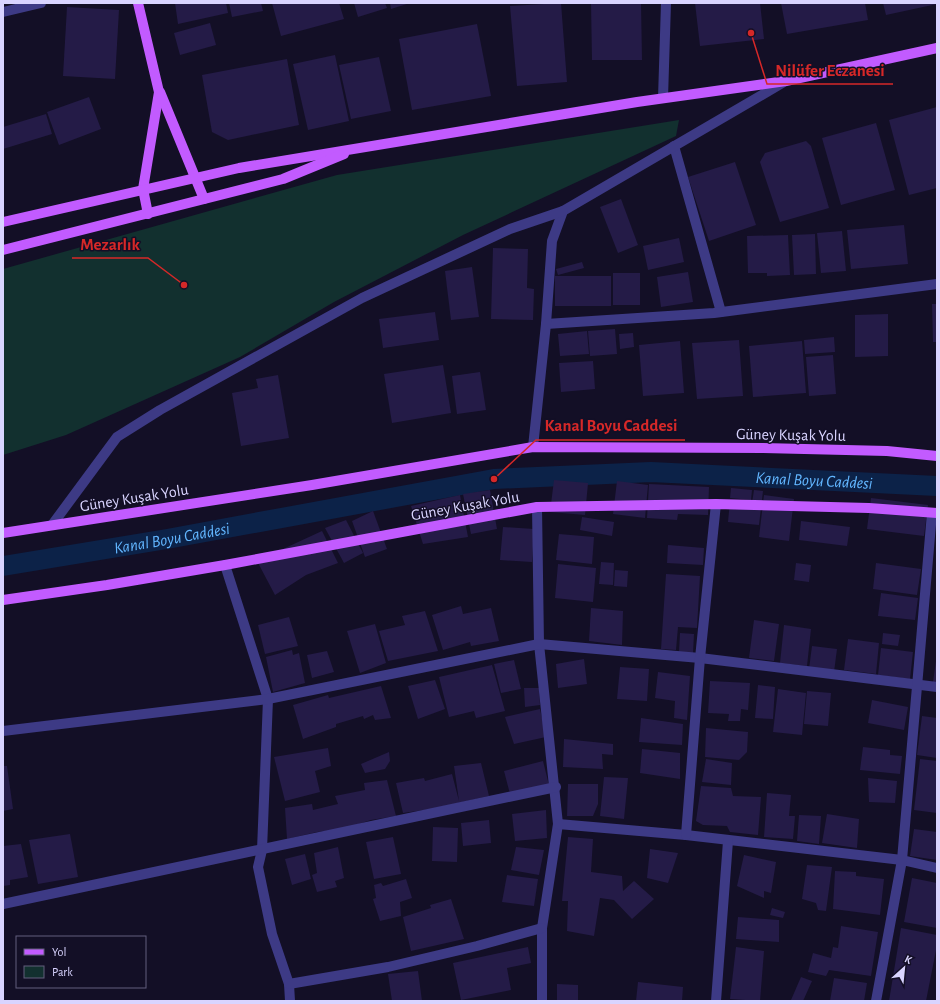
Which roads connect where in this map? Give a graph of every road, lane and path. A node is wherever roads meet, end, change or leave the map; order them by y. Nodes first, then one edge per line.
1 (41, 3) edge
2 (138, 3) edge
3 (666, 3) edge
4 (3, 12) edge
5 (937, 48) edge
6 (786, 81) junction
7 (160, 92) junction
8 (663, 98) junction
9 (674, 146) junction
10 (360, 148) junction
11 (195, 178) junction
12 (143, 190) junction
13 (204, 199) junction
14 (563, 211) junction
15 (148, 214) junction
16 (3, 222) edge
17 (3, 250) edge
18 (937, 284) edge
19 (722, 312) junction
20 (546, 324) junction
21 (533, 447) junction
22 (937, 456) edge
23 (716, 504) junction
24 (537, 507) junction
25 (935, 513) edge
26 (52, 525) junction
27 (3, 533) edge
28 (225, 565) junction
29 (3, 600) edge
30 (539, 644) junction
31 (700, 658) junction
32 (917, 684) junction
33 (937, 687) edge
34 (268, 699) junction
35 (3, 731) edge
36 (556, 787) junction
37 (558, 824) junction
38 (686, 834) junction
39 (728, 841) junction
40 (262, 850) junction
41 (902, 860) junction
42 (937, 868) edge
43 (3, 904) edge
44 (542, 928) junction
45 (289, 984) junction
46 (290, 1001) edge
47 (542, 1001) edge
48 (716, 1001) edge
49 (876, 1001) edge

1 - 4 street
2 - 7 main road
3 - 8 street
5 - 6 main road
6 - 8 main road
6 - 9 street
7 - 11 main road
7 - 12 main road
8 - 10 main road
9 - 14 street
9 - 19 street
10 - 11 main road
10 - 13 main road
11 - 12 main road
11 - 13 main road
12 - 15 main road
12 - 16 main road
13 - 15 main road
14 - 20 street
14 - 26 street
15 - 17 main road
18 - 19 street
19 - 20 street
20 - 21 street
21 - 22 main road, Güney Kuşak Yolu
21 - 26 main road, Güney Kuşak Yolu
23 - 24 main road, Güney Kuşak Yolu
23 - 25 main road, Güney Kuşak Yolu
23 - 31 street
24 - 28 main road, Güney Kuşak Yolu
24 - 30 street
25 - 32 street
26 - 27 main road, Güney Kuşak Yolu
28 - 29 main road, Güney Kuşak Yolu
28 - 34 street
30 - 31 street
30 - 34 street
30 - 36 street
31 - 32 street
31 - 38 street
32 - 33 street
32 - 41 street
34 - 35 street
34 - 40 street
36 - 37 street
36 - 40 street
37 - 38 street
37 - 44 street
38 - 39 street
39 - 41 street
39 - 48 street
40 - 43 street
40 - 45 street
41 - 42 street
41 - 49 street
44 - 45 street
44 - 47 street
45 - 46 street

